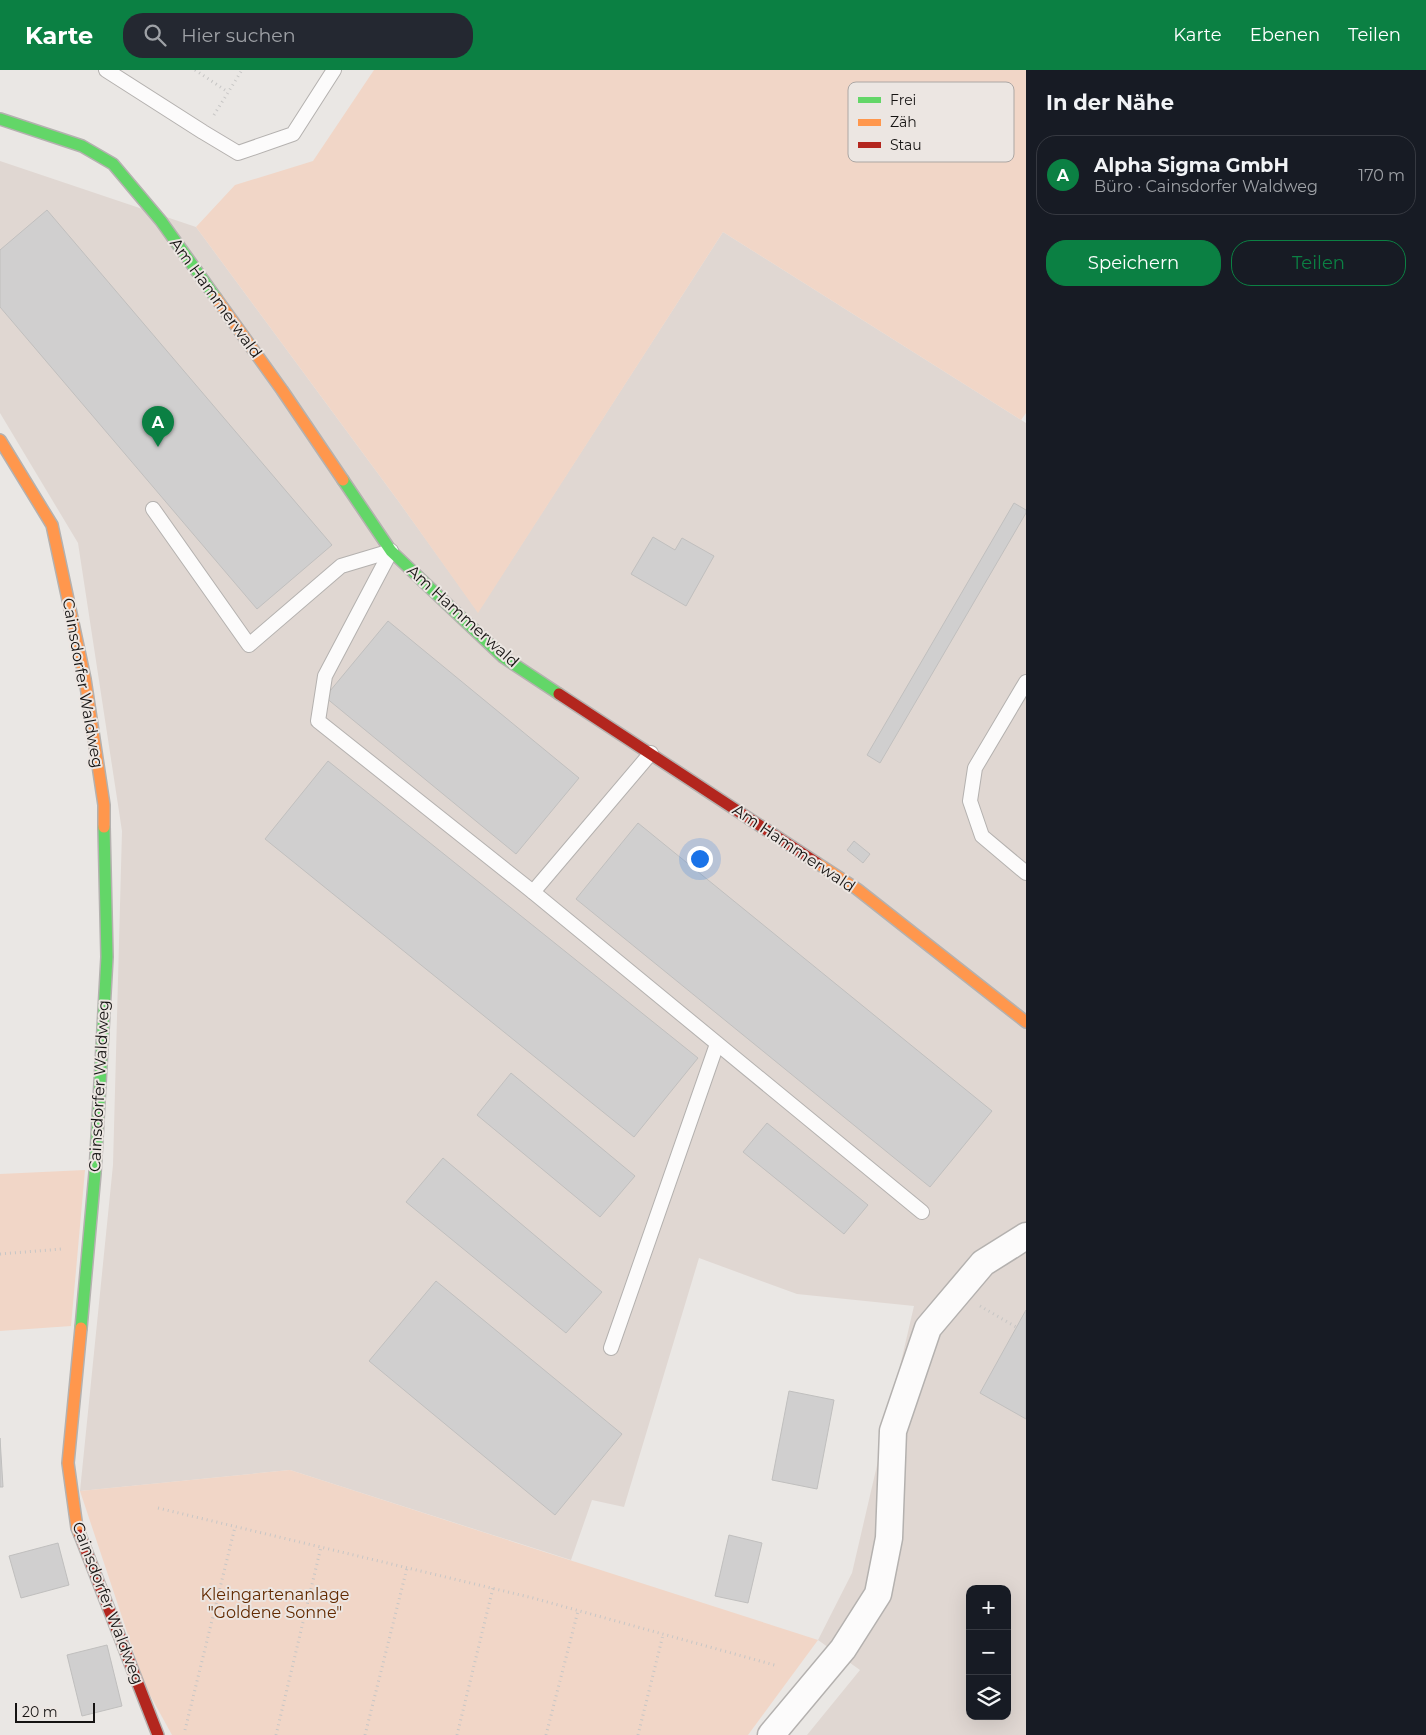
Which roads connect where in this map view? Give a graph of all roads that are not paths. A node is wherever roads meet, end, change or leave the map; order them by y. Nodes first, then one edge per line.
1 (106, 70) edge
2 (334, 70) edge
3 (0, 119) edge
4 (0, 440) edge
5 (152, 509) dead end
6 (391, 551) junction
7 (1026, 682) edge
8 (651, 753) junction
9 (1026, 873) edge
10 (533, 892) junction
11 (1026, 1022) edge
12 (717, 1044) junction
13 (922, 1212) dead end
14 (1026, 1236) edge
15 (611, 1348) dead end
16 (158, 1735) edge
17 (771, 1735) edge

1 - 2 lane
3 - 6 main road, Am Hammerwald
4 - 16 main road, Cainsdorfer Waldweg
5 - 6 lane
6 - 8 main road, Am Hammerwald
6 - 10 lane
7 - 9 lane
8 - 10 lane
8 - 11 main road, Am Hammerwald
10 - 12 lane
12 - 13 lane
12 - 15 lane
14 - 17 street

